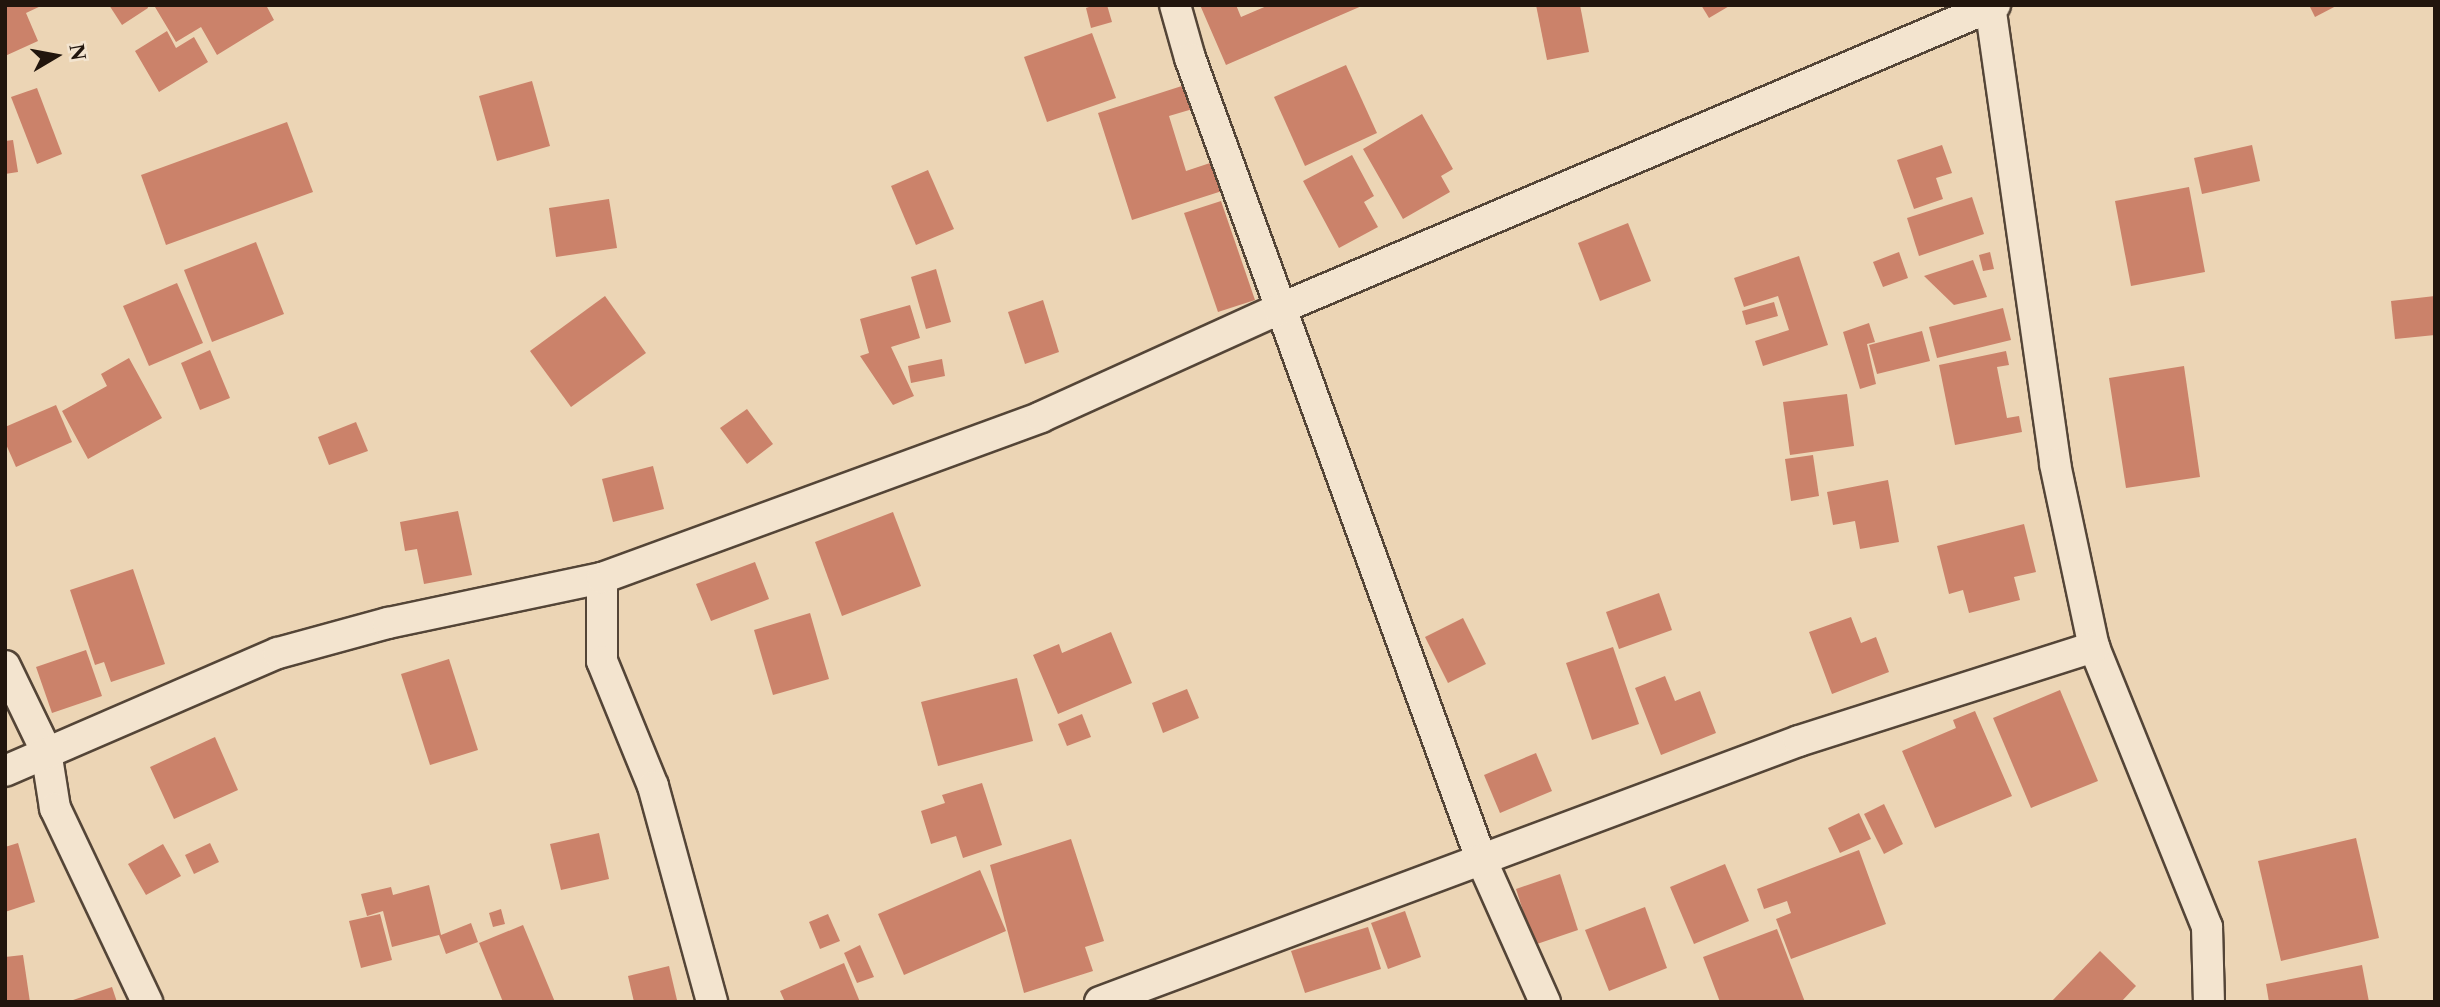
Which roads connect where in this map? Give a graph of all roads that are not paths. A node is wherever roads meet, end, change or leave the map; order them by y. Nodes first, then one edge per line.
1 (1175, 5) edge
2 (1992, 6) edge
3 (1279, 309) junction
4 (602, 578) junction
5 (2094, 647) junction
6 (5, 666) edge
7 (46, 751) junction
8 (5, 771) edge
9 (1481, 859) junction
10 (147, 1002) edge
11 (712, 1002) edge
12 (1100, 1002) edge
13 (1545, 1002) edge
14 (2209, 1002) edge

1 - 3 street
2 - 3 street
2 - 5 street
3 - 4 street
3 - 9 street
4 - 7 street
4 - 11 street
5 - 9 street
5 - 14 street
6 - 7 street
7 - 8 street
7 - 10 street
9 - 12 street
9 - 13 street

